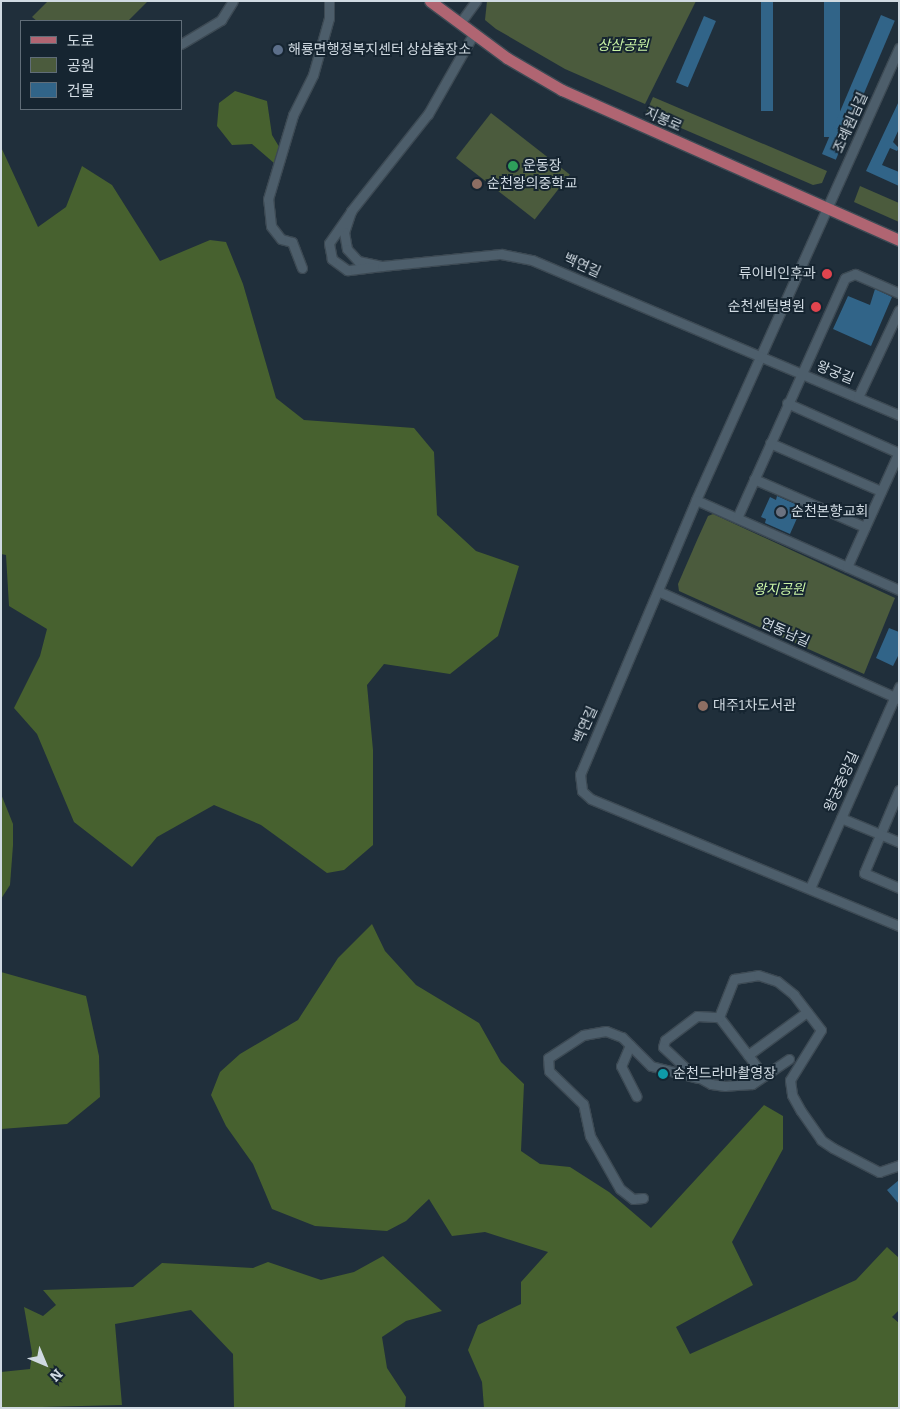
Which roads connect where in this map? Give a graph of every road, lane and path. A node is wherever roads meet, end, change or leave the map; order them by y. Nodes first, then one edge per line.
1 (233, 1) edge
2 (329, 1) edge
3 (430, 1) edge
4 (476, 1) edge
5 (460, 23) junction
6 (474, 33) junction
7 (182, 43) edge
8 (899, 48) edge
9 (828, 209) junction
10 (351, 212) junction
11 (899, 240) edge
12 (382, 266) junction
13 (302, 268) dead end
14 (899, 293) edge
15 (899, 310) edge
16 (761, 355) junction
17 (802, 374) junction
18 (858, 397) junction
19 (787, 403) junction
20 (899, 416) edge
21 (770, 443) junction
22 (899, 453) edge
23 (754, 479) junction
24 (881, 491) junction
25 (696, 500) junction
26 (737, 518) junction
27 (865, 527) junction
28 (847, 567) junction
29 (898, 587) edge
30 (660, 592) junction
31 (899, 687) edge
32 (897, 698) edge
33 (899, 790) edge
34 (841, 818) junction
35 (880, 834) junction
36 (899, 842) edge
37 (810, 888) junction
38 (899, 888) edge
39 (899, 926) edge
40 (807, 1012) junction
41 (719, 1017) junction
42 (630, 1045) junction
43 (748, 1055) junction
44 (789, 1059) dead end
45 (764, 1076) junction
46 (700, 1078) junction
47 (636, 1096) dead end
48 (899, 1164) edge
49 (643, 1198) dead end

1 - 7 street
2 - 13 street
3 - 5 main road, 지봉로
4 - 5 street
5 - 6 main road, 지봉로
6 - 9 main road, 지봉로
6 - 10 street, 백연길
8 - 9 street, 조례원님길
9 - 11 main road, 지봉로
9 - 16 street, 백연길
10 - 12 street, 백연길
10 - 12 street, 백연길
12 - 16 street, 백연길
14 - 17 street
15 - 18 street
16 - 17 street, 왕궁길
16 - 25 street, 백연길
17 - 18 street, 왕궁길
17 - 19 street
18 - 20 street, 왕궁길
19 - 21 street
19 - 22 street
21 - 23 street
21 - 24 street
22 - 24 street
23 - 26 street
23 - 27 street
24 - 27 street
25 - 26 street
25 - 30 street, 백연길
26 - 28 street
27 - 28 street
28 - 29 street
30 - 32 street, 연동남길
30 - 37 street, 백연길
31 - 32 street, 왕궁중앙길
32 - 34 street, 왕궁중앙길
33 - 35 street
34 - 35 street
34 - 37 street, 왕궁중앙길
35 - 36 street
35 - 38 street
37 - 39 street, 백연길
40 - 41 street
40 - 43 street
40 - 48 street
41 - 43 street
41 - 46 street
42 - 46 street
42 - 47 street
42 - 49 street
43 - 45 street
44 - 45 street
45 - 46 street

